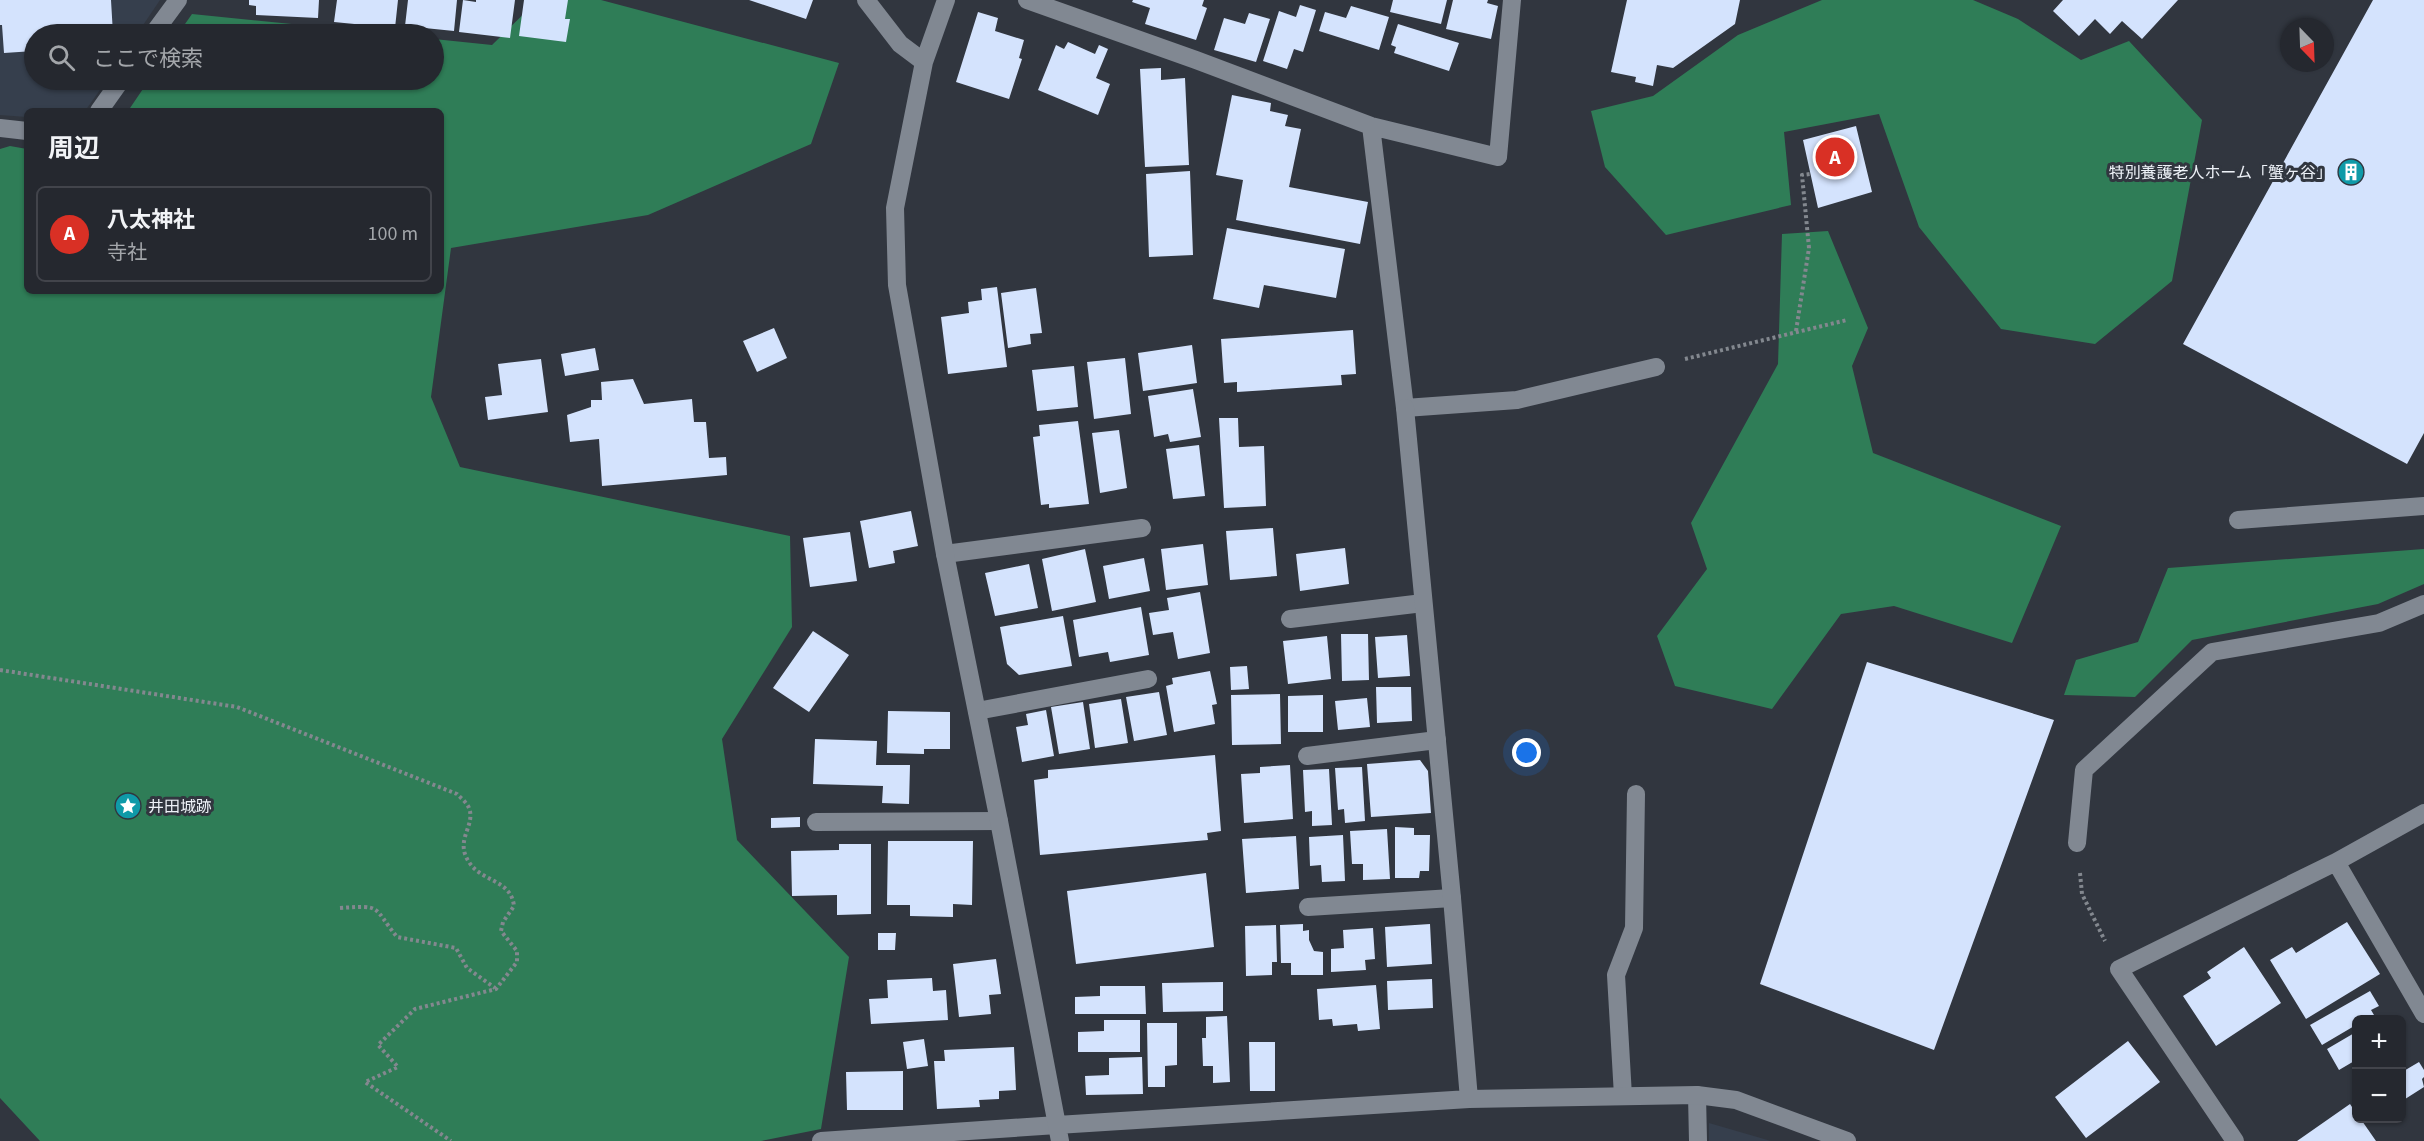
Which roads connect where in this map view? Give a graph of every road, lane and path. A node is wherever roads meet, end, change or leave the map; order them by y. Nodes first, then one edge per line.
1 (178, 0) edge
2 (866, 0) edge
3 (946, 0) edge
4 (1027, 0) edge
5 (1512, 0) edge
6 (160, 24) edge
7 (924, 62) junction
8 (114, 90) edge
9 (101, 108) edge
10 (1371, 126) junction
11 (0, 128) edge
12 (24, 131) edge
13 (1810, 174) dead end
14 (1847, 320) dead end
15 (1796, 332) junction
16 (1656, 367) joint
17 (1405, 408) junction
18 (2424, 506) edge
19 (2238, 520) dead end
20 (1142, 528) dead end
21 (945, 554) junction
22 (1423, 603) junction
23 (2424, 604) edge
24 (1290, 619) dead end
25 (0, 670) edge
26 (1148, 679) dead end
27 (976, 711) junction
28 (1437, 740) junction
29 (1308, 756) dead end
30 (1636, 794) dead end
31 (2424, 813) edge
32 (999, 821) junction
33 (816, 822) dead end
34 (2077, 843) joint
35 (2336, 862) junction
36 (1452, 898) junction
37 (1308, 907) dead end
38 (340, 908) dead end
39 (2119, 969) junction
40 (496, 988) junction
41 (2424, 1014) edge
42 (1697, 1095) junction
43 (1623, 1096) junction
44 (1469, 1099) junction
45 (1058, 1133) edge
46 (451, 1141) edge
47 (821, 1141) edge
48 (1698, 1141) edge
49 (1847, 1141) edge
50 (2235, 1141) edge

1 - 6 street
2 - 7 street
3 - 7 street
4 - 10 street
5 - 10 street
7 - 21 street
8 - 9 street
10 - 17 street
11 - 12 street
13 - 15 path
14 - 15 path
15 - 16 path
16 - 17 street
17 - 22 street
18 - 19 street
20 - 21 street
21 - 27 street
22 - 24 street
22 - 28 street
23 - 34 street
25 - 40 path
26 - 27 street
27 - 32 street
28 - 29 street
28 - 36 street
30 - 43 street
31 - 35 street
32 - 33 street
32 - 45 street
34 - 39 path
35 - 39 street
35 - 41 street
36 - 37 street
36 - 44 street
38 - 40 path
39 - 50 street
40 - 46 path
42 - 43 street
42 - 48 street
42 - 49 street
43 - 44 street
44 - 45 street
45 - 47 street

